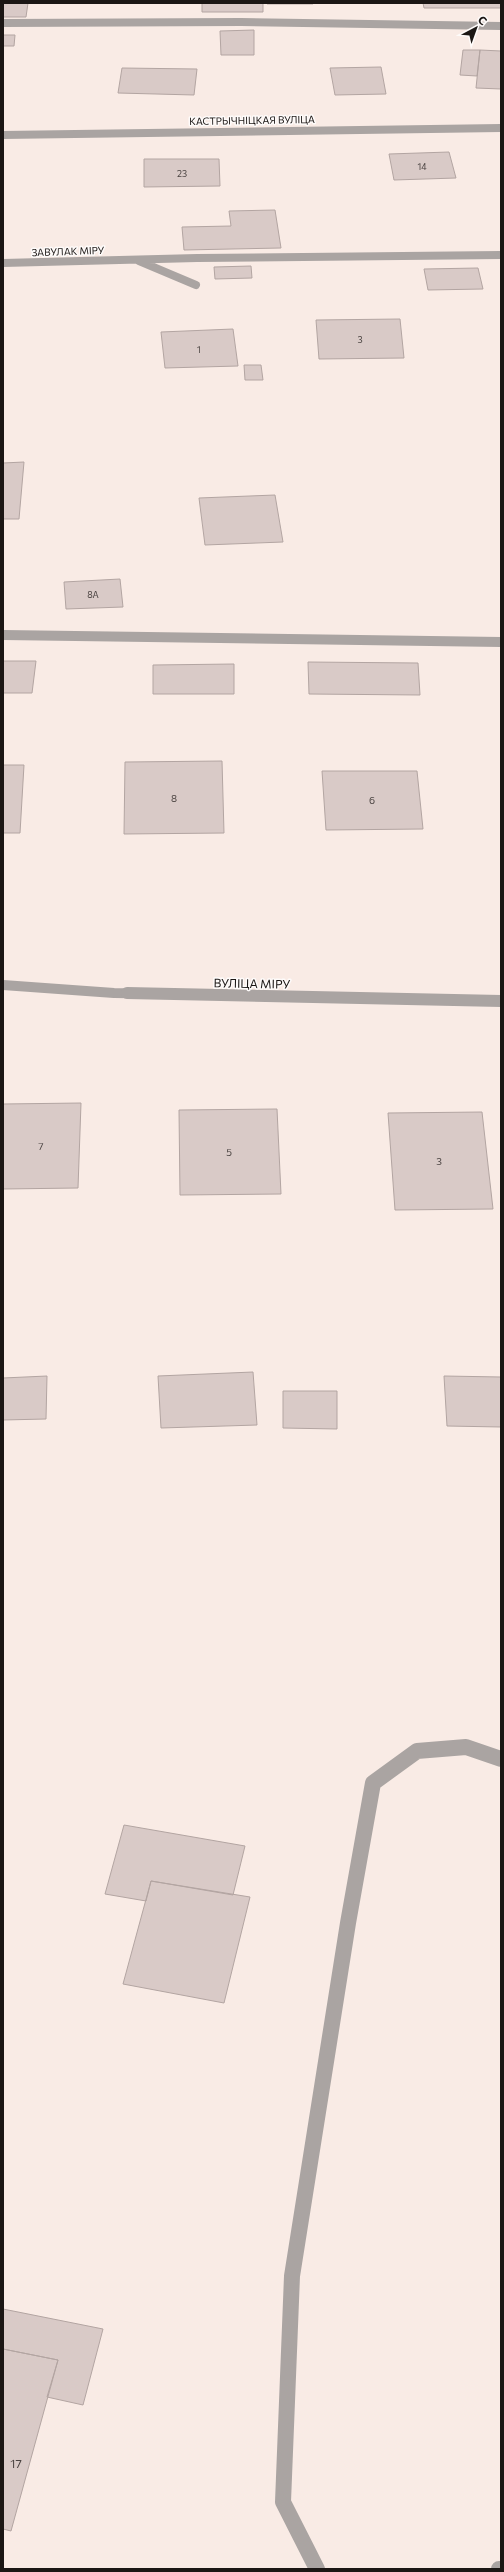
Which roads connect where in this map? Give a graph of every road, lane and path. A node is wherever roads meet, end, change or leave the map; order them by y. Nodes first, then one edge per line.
1 (3, 23) edge
2 (501, 26) edge
3 (501, 128) edge
4 (3, 135) edge
5 (501, 255) edge
6 (134, 259) junction
7 (3, 263) edge
8 (196, 285) dead end
9 (3, 635) edge
10 (501, 642) edge
11 (3, 984) edge
12 (501, 1001) edge
13 (501, 1759) edge
14 (317, 2569) edge

1 - 2 street
3 - 4 street, КАСТРЫЧНІЦКАЯ ВУЛІЦА
5 - 6 street, ЗАВУЛАК МІРУ
6 - 7 street, ЗАВУЛАК МІРУ
6 - 8 street
9 - 10 street
11 - 12 street, ВУЛІЦА МІРУ
13 - 14 street

